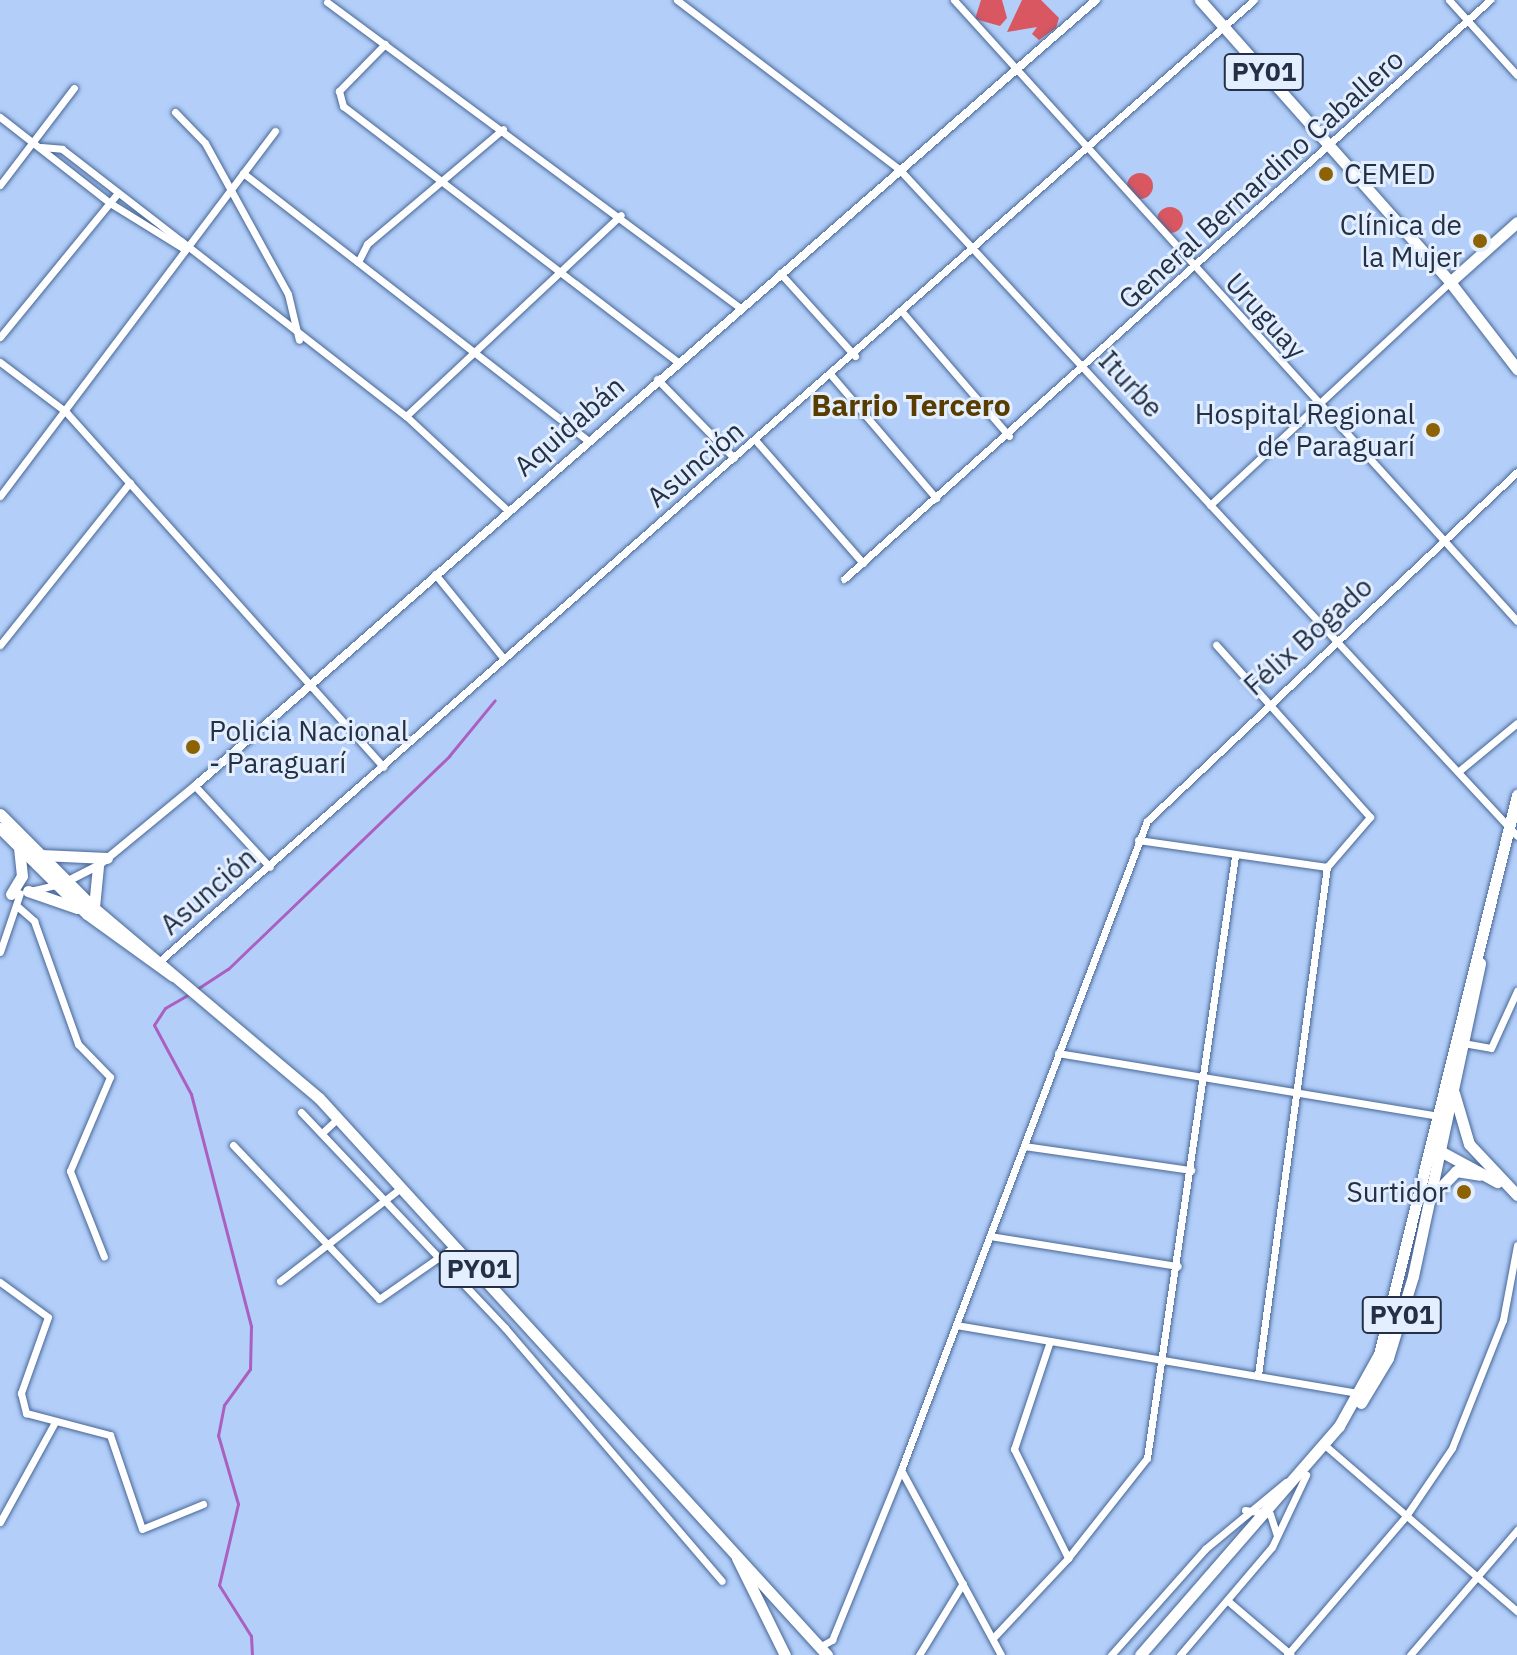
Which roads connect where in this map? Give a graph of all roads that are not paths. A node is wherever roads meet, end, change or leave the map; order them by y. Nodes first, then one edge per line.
1 (677, 0) edge
2 (954, 0) edge
3 (1096, 0) edge
4 (1200, 0) edge
5 (1254, 0) edge
6 (1449, 0) edge
7 (1490, 0) edge
8 (327, 2) edge
9 (1468, 21) junction
10 (1224, 27) junction
11 (385, 44) junction
12 (1016, 71) junction
13 (1517, 75) edge
14 (74, 88) dead end
15 (175, 112) dead end
16 (0, 117) edge
17 (503, 129) junction
18 (275, 131) dead end
19 (34, 141) junction
20 (1328, 144) junction
21 (41, 147) junction
22 (1086, 153) junction
23 (899, 169) junction
24 (243, 173) junction
25 (443, 183) junction
26 (0, 185) edge
27 (231, 189) junction
28 (118, 193) junction
29 (110, 203) junction
30 (621, 215) junction
31 (1517, 222) edge
32 (184, 249) junction
33 (976, 251) junction
34 (358, 262) junction
35 (1195, 269) junction
36 (560, 272) junction
37 (780, 273) junction
38 (1450, 282) junction
39 (739, 307) junction
40 (904, 314) junction
41 (0, 337) edge
42 (299, 340) junction
43 (474, 352) junction
44 (855, 356) junction
45 (677, 361) junction
46 (0, 362) edge
47 (1515, 364) edge
48 (1086, 368) junction
49 (831, 375) junction
50 (657, 379) junction
51 (1318, 408) junction
52 (66, 412) junction
53 (406, 416) junction
54 (1009, 436) junction
55 (587, 440) junction
56 (757, 442) junction
57 (734, 458) junction
58 (1517, 472) edge
59 (130, 482) junction
60 (0, 496) edge
61 (936, 498) junction
62 (1210, 505) junction
63 (506, 509) junction
64 (1444, 542) junction
65 (863, 563) junction
66 (435, 574) junction
67 (844, 579) dead end
68 (1517, 621) edge
69 (1337, 638) junction
70 (0, 645) edge
71 (1216, 645) dead end
72 (504, 659) junction
73 (309, 684) junction
74 (1267, 702) junction
75 (1517, 723) edge
76 (383, 767) junction
77 (1459, 771) junction
78 (195, 786) junction
79 (1517, 795) edge
80 (0, 814) edge
81 (0, 828) edge
82 (1513, 832) edge
83 (1138, 840) junction
84 (17, 845) junction
85 (41, 855) junction
86 (1235, 856) junction
87 (102, 862) junction
88 (270, 867) junction
89 (1327, 867) junction
90 (63, 884) junction
91 (15, 893) edge
92 (17, 906) junction
93 (90, 911) junction
94 (1484, 923) junction
95 (0, 952) edge
96 (162, 959) junction
97 (177, 978) junction
98 (1517, 991) edge
99 (1463, 1043) junction
100 (1058, 1053) junction
101 (1204, 1077) junction
102 (1452, 1085) junction
103 (1299, 1092) junction
104 (1440, 1102) junction
105 (301, 1112) dead end
106 (1437, 1116) junction
107 (338, 1118) junction
108 (322, 1133) junction
109 (233, 1145) dead end
110 (1024, 1146) junction
111 (1442, 1152) junction
112 (1191, 1170) junction
113 (1489, 1177) junction
114 (1424, 1178) junction
115 (404, 1186) junction
116 (1517, 1195) edge
117 (386, 1200) junction
118 (1426, 1210) junction
119 (990, 1236) junction
120 (331, 1243) junction
121 (457, 1244) junction
122 (1517, 1245) edge
123 (104, 1257) dead end
124 (441, 1257) junction
125 (1178, 1266) junction
126 (280, 1281) dead end
127 (0, 1282) edge
128 (956, 1325) junction
129 (1050, 1341) junction
130 (1165, 1360) junction
131 (1258, 1375) junction
132 (1359, 1393) junction
133 (55, 1422) junction
134 (1328, 1448) junction
135 (901, 1470) junction
136 (1303, 1473) junction
137 (203, 1504) dead end
138 (1245, 1510) junction
139 (1267, 1513) junction
140 (1406, 1516) junction
141 (0, 1522) edge
142 (1517, 1530) edge
143 (1278, 1537) junction
144 (731, 1547) junction
145 (1068, 1558) junction
146 (1477, 1577) junction
147 (722, 1581) dead end
148 (963, 1583) junction
149 (1228, 1601) junction
150 (1517, 1611) edge
151 (993, 1638) junction
152 (824, 1650) edge
153 (1289, 1654) edge
154 (785, 1655) edge
155 (919, 1655) edge
156 (1001, 1655) edge
157 (1111, 1655) edge
158 (1140, 1655) edge
159 (1150, 1655) edge
160 (1180, 1655) edge
161 (1410, 1655) edge

1 - 23 street, Iturbe
2 - 12 street, Uruguay
3 - 12 street, Aquidabán
4 - 10 main road, PY01
5 - 10 street, Asunción
6 - 9 street
7 - 9 street, General Bernardino Caballero
8 - 11 street
9 - 13 street
9 - 20 street, General Bernardino Caballero
10 - 20 main road, PY01
10 - 22 street, Asunción
11 - 17 street
11 - 25 street
12 - 22 street, Uruguay
12 - 23 street, Aquidabán
14 - 19 street
15 - 27 street
16 - 19 street
17 - 25 street
17 - 30 street
18 - 24 street
19 - 21 street
19 - 26 street
20 - 35 street, General Bernardino Caballero
20 - 38 main road, PY01
21 - 28 street
21 - 29 street
22 - 33 street, Asunción
22 - 35 street, Uruguay
23 - 33 street, Iturbe
23 - 37 street, Aquidabán
24 - 27 street
24 - 34 street
25 - 34 street
25 - 36 street
27 - 32 street
27 - 42 street
28 - 29 street
28 - 32 street
29 - 32 street
29 - 41 street
30 - 36 street
30 - 39 street
31 - 38 main road
32 - 42 street
32 - 52 street
33 - 40 street, Asunción
33 - 48 street, Iturbe
34 - 43 street
35 - 48 street, General Bernardino Caballero
35 - 51 street, Uruguay
36 - 43 street
36 - 45 street
37 - 39 street, Aquidabán
37 - 44 street
38 - 47 main road, PY01
38 - 51 street
39 - 45 street, Aquidabán
40 - 44 street, Asunción
40 - 54 street
42 - 53 street
43 - 53 street
43 - 55 street
44 - 49 street, Asunción
45 - 50 street, Aquidabán
46 - 52 street
48 - 54 street, General Bernardino Caballero
48 - 62 street, Iturbe
49 - 56 street, Asunción
49 - 61 street
50 - 55 street, Aquidabán
50 - 57 street
51 - 62 street
51 - 64 street, Uruguay
52 - 59 street
52 - 60 street
53 - 63 street
54 - 61 street, General Bernardino Caballero
55 - 63 street, Aquidabán
56 - 57 street, Asunción
56 - 65 street
57 - 72 street, Asunción
58 - 64 street, Félix Bogado
59 - 70 street
59 - 73 street
61 - 65 street, General Bernardino Caballero
62 - 69 street, Iturbe
63 - 66 street, Aquidabán
64 - 68 street, Uruguay
64 - 69 street, Félix Bogado
65 - 67 street, General Bernardino Caballero
66 - 72 street
66 - 73 street, Aquidabán
69 - 74 street, Félix Bogado
69 - 77 street, Iturbe
71 - 74 street
72 - 76 street, Asunción
73 - 76 street
73 - 78 street, Aquidabán
74 - 83 street, Félix Bogado
74 - 89 street
75 - 77 street
76 - 88 street, Asunción
77 - 82 street, Iturbe
78 - 87 street, Aquidabán
78 - 88 street
79 - 82 main road, PY01
80 - 85 main road, PY01
81 - 84 main road, PY01
82 - 94 main road, PY01
83 - 86 street
83 - 100 street, Félix Bogado
84 - 90 main road, PY01
84 - 91 main road
85 - 87 main road
85 - 90 main road, PY01
86 - 89 street
86 - 101 street
87 - 90 street, Aquidabán
87 - 93 main road
88 - 96 street, Asunción
89 - 103 street
90 - 91 street
90 - 93 main road, PY01
91 - 92 street
91 - 93 main road
92 - 95 street
92 - 123 street
93 - 96 main road, PY01
93 - 97 main road, PY01
94 - 99 main road, PY01
94 - 104 main road, PY01
96 - 97 main road, PY01
97 - 107 main road, PY01
98 - 99 street
99 - 102 main road, PY01
100 - 101 street
100 - 110 street, Félix Bogado
101 - 103 street
101 - 112 street
102 - 111 main road, PY01
102 - 116 main road
103 - 106 street
103 - 131 street
104 - 106 main road, PY01
104 - 111 main road
105 - 108 street
106 - 114 main road, PY01
107 - 108 street
107 - 115 main road, PY01
108 - 117 street
109 - 120 street
110 - 112 street
110 - 119 street, Félix Bogado
111 - 113 main road
111 - 114 main road
111 - 118 main road, PY01
112 - 125 street
113 - 116 main road
113 - 118 main road
114 - 132 main road, PY01
115 - 117 street
115 - 121 main road, PY01
117 - 120 street
117 - 124 street
118 - 134 main road, PY01
119 - 125 street
119 - 128 street, Félix Bogado
120 - 124 street
120 - 126 street
121 - 124 street
121 - 144 main road, PY01
122 - 140 street
124 - 147 street
125 - 130 street
127 - 133 street
128 - 129 street
128 - 135 street, Félix Bogado
129 - 130 street
129 - 145 street
130 - 131 street
130 - 145 street
131 - 132 street
132 - 136 main road, PY01
133 - 137 street
133 - 141 street
134 - 136 main road, PY01
134 - 140 street
135 - 148 street
135 - 152 street, Félix Bogado
136 - 138 street
136 - 139 main road, PY01
136 - 143 street
138 - 139 street
138 - 157 street
139 - 143 street
139 - 158 main road, PY01
139 - 159 main road, PY01
140 - 146 street
140 - 153 street
142 - 146 street
143 - 149 street
144 - 152 main road, PY01
144 - 154 main road, PY01
145 - 151 street
146 - 150 street
146 - 161 street
148 - 151 street
148 - 155 street
149 - 153 street
149 - 160 street
151 - 156 street

